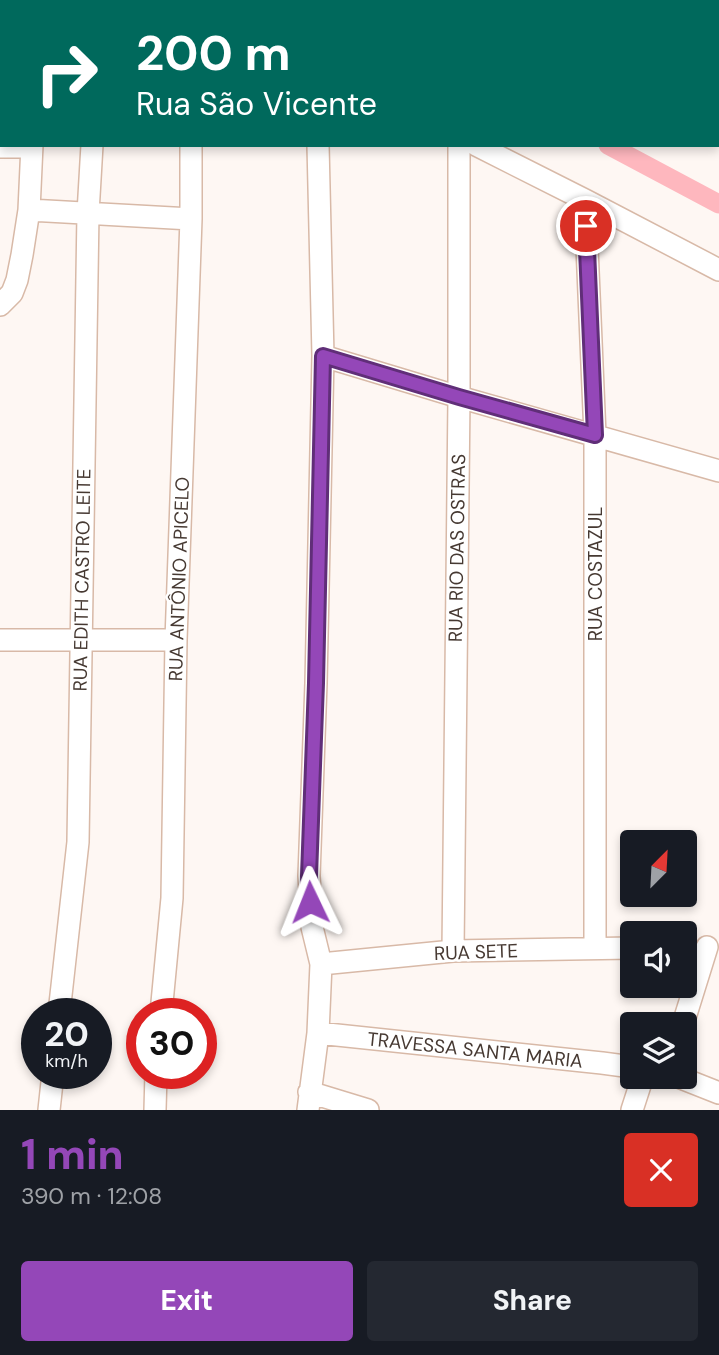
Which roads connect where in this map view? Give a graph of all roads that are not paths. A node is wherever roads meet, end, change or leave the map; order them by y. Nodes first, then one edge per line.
1 (31, 147) edge
2 (92, 147) edge
3 (191, 147) edge
4 (318, 147) edge
5 (459, 147) edge
6 (480, 147) edge
7 (585, 200) junction
8 (29, 210) junction
9 (88, 213) junction
10 (191, 219) junction
11 (719, 270) edge
12 (0, 305) edge
13 (323, 356) junction
14 (459, 397) junction
15 (595, 435) junction
16 (719, 471) edge
17 (0, 640) edge
18 (80, 640) junction
19 (176, 640) junction
20 (713, 946) edge
21 (595, 948) junction
22 (620, 948) edge
23 (453, 951) junction
24 (321, 964) junction
25 (61, 998) edge
26 (162, 998) edge
27 (688, 1012) edge
28 (318, 1033) junction
29 (620, 1065) edge
30 (697, 1084) edge
31 (51, 1089) edge
32 (639, 1089) edge
33 (719, 1093) edge
34 (309, 1101) edge
35 (49, 1110) edge
36 (368, 1110) edge
37 (632, 1110) edge

1 - 8 street
2 - 9 street, RUA EDITH CASTRO LEITE
3 - 10 street, RUA ANTÔNIO APICELO
4 - 13 street
5 - 14 street, RUA RIO DAS OSTRAS
6 - 7 street
7 - 11 street
7 - 15 street, RUA COSTAZUL
8 - 9 street
8 - 12 street
9 - 10 street
9 - 18 street, RUA EDITH CASTRO LEITE
10 - 19 street, RUA ANTÔNIO APICELO
13 - 14 street
13 - 24 street
14 - 15 street
14 - 23 street, RUA RIO DAS OSTRAS
15 - 16 street
15 - 21 street, RUA COSTAZUL
17 - 18 street
18 - 19 street
18 - 25 street, RUA EDITH CASTRO LEITE
19 - 26 street, RUA ANTÔNIO APICELO
20 - 27 street
21 - 22 street, RUA SETE
21 - 23 street, RUA SETE
23 - 24 street, RUA SETE
24 - 28 street
28 - 29 street, TRAVESSA SANTA MARIA
28 - 34 street
30 - 33 street
31 - 35 street
32 - 37 street
34 - 36 street

